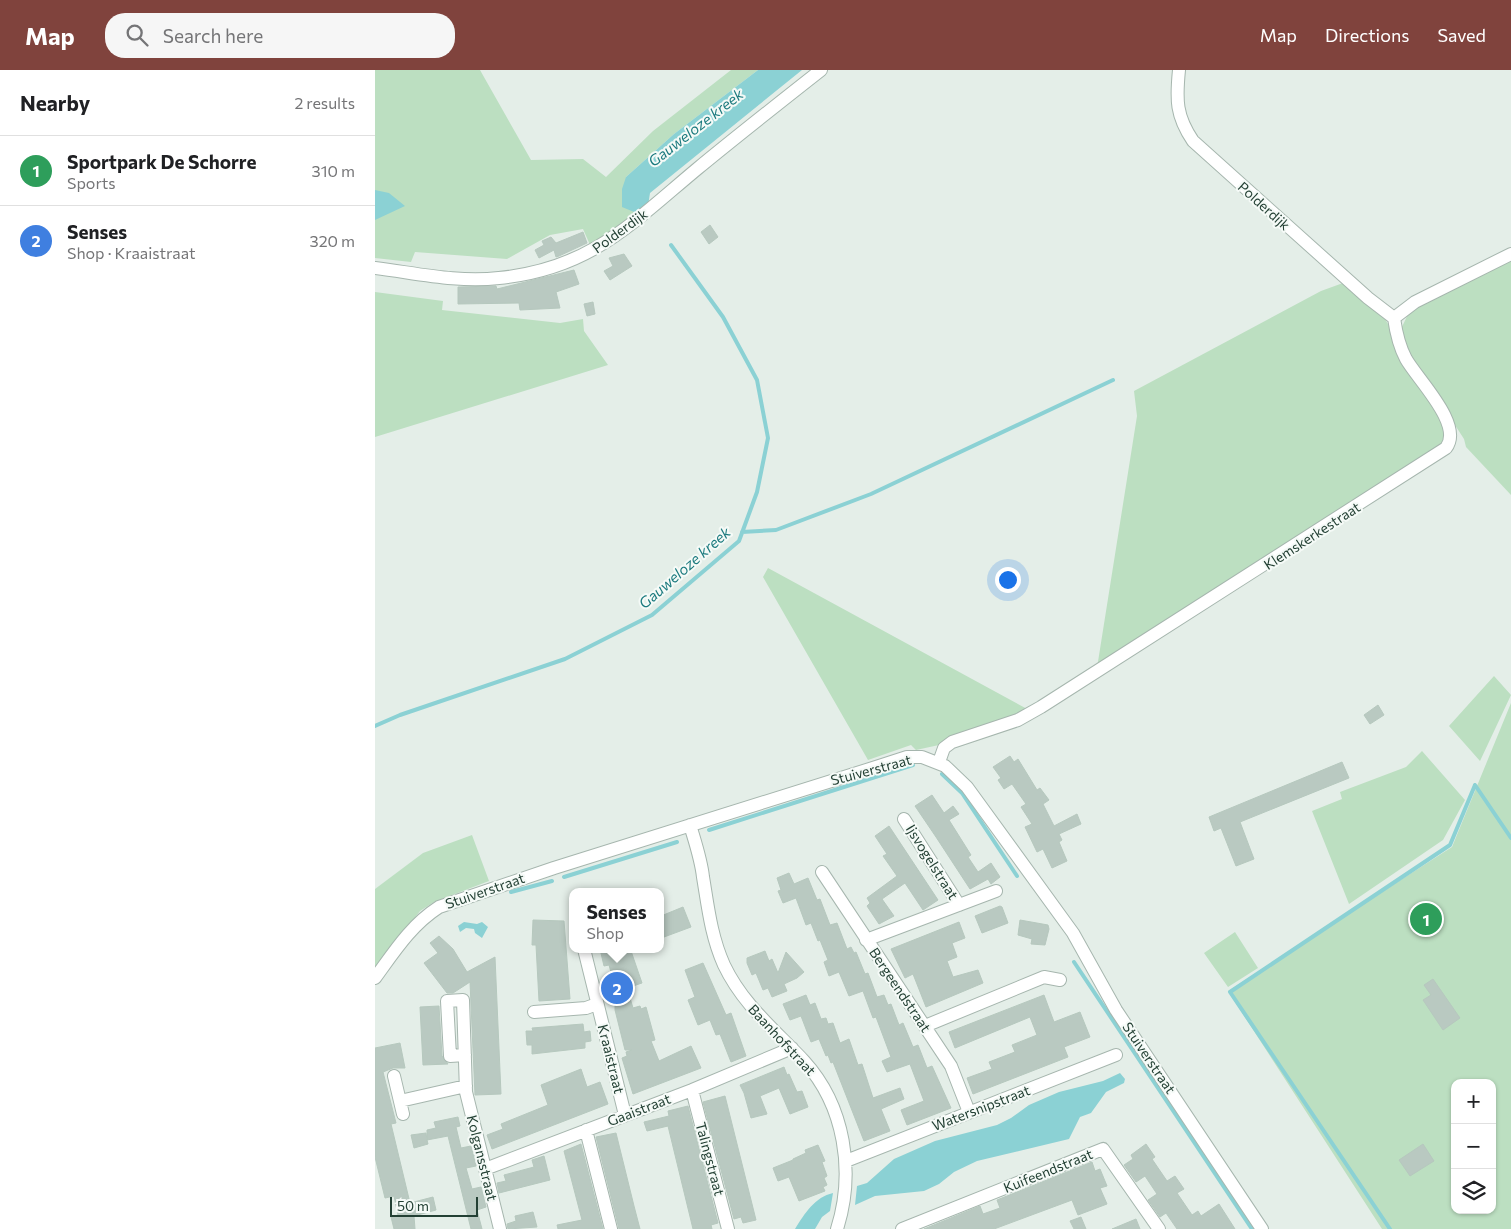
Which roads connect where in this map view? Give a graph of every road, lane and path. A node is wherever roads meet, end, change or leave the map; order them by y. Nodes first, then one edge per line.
1 (821, 70) edge
2 (1179, 70) edge
3 (1511, 254) edge
4 (375, 268) edge
5 (1394, 318) junction
6 (939, 762) junction
7 (904, 819) dead end
8 (690, 825) junction
9 (822, 872) dead end
10 (996, 891) dead end
11 (959, 905) junction
12 (867, 940) junction
13 (585, 953) edge
14 (375, 978) edge
15 (1060, 980) dead end
16 (597, 1004) junction
17 (534, 1012) dead end
18 (925, 1026) junction
19 (792, 1048) junction
20 (465, 1055) dead end
21 (1116, 1055) dead end
22 (394, 1076) dead end
23 (466, 1086) junction
24 (692, 1090) junction
25 (400, 1101) junction
26 (969, 1112) junction
27 (403, 1114) dead end
28 (625, 1115) junction
29 (586, 1130) junction
30 (846, 1160) junction
31 (485, 1169) junction
32 (837, 1227) edge
33 (499, 1229) edge
34 (611, 1229) edge
35 (728, 1229) edge
36 (851, 1229) edge
37 (902, 1229) edge
38 (1159, 1229) edge
39 (1262, 1229) edge

1 - 4 street, Polderdijk
2 - 5 street, Polderdijk
3 - 5 street
5 - 6 street, Klemskerkestraat
6 - 8 street, Stuiverstraat
6 - 39 street, Stuiverstraat
7 - 11 street, Ijsvogelstraat
8 - 14 street, Stuiverstraat
8 - 19 street, Baanhofstraat
9 - 12 street, Bergeendstraat
10 - 11 street, Ijsvogelstraat
11 - 12 street, Ijsvogelstraat
12 - 18 street, Bergeendstraat
13 - 16 street, Kraaistraat
15 - 18 street
16 - 17 street
16 - 28 street, Kraaistraat
18 - 26 street, Bergeendstraat
19 - 24 street, Gaaistraat
19 - 30 street, Baanhofstraat
20 - 23 street, Kolgansstraat
21 - 26 street, Watersnipstraat
22 - 25 street
23 - 25 street
23 - 31 street, Kolgansstraat
24 - 28 street, Gaaistraat
24 - 35 street, Talingstraat
25 - 27 street
26 - 30 street, Watersnipstraat
28 - 29 street, Gaaistraat
29 - 31 street, Gaaistraat
29 - 34 street
30 - 32 street, Baanhofstraat
31 - 33 street, Kolgansstraat
32 - 36 street
37 - 38 street, Kuifeendstraat

